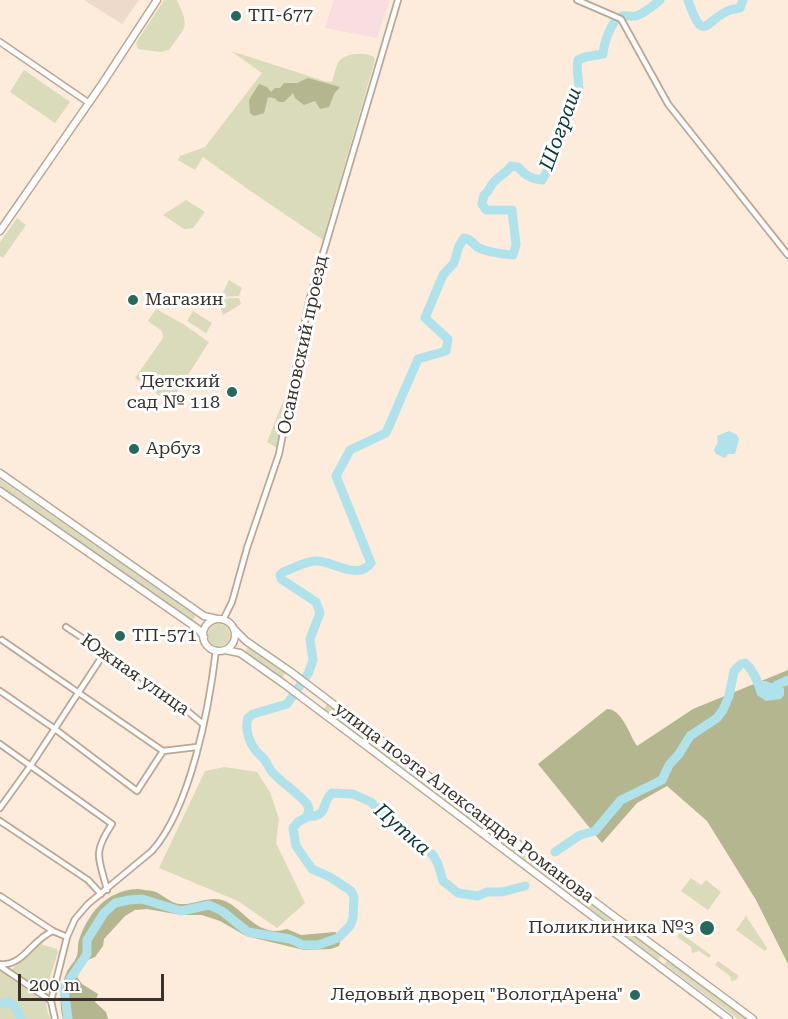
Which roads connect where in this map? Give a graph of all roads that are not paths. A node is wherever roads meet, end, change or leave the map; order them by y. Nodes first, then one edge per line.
1 (157, 0) edge
2 (398, 0) edge
3 (577, 0) edge
4 (0, 42) edge
5 (89, 103) junction
6 (0, 231) edge
7 (788, 255) edge
8 (0, 473) edge
9 (0, 491) edge
10 (220, 620) junction
11 (66, 627) dead end
12 (234, 629) junction
13 (204, 637) junction
14 (2, 640) dead end
15 (216, 650) junction
16 (225, 650) junction
17 (105, 652) junction
18 (0, 691) edge
19 (78, 693) junction
20 (203, 724) junction
21 (55, 729) junction
22 (0, 744) edge
23 (198, 747) junction
24 (163, 751) junction
25 (31, 765) junction
26 (0, 808) edge
27 (0, 821) edge
28 (107, 890) junction
29 (100, 894) junction
30 (0, 896) edge
31 (53, 931) junction
32 (67, 937) junction
33 (0, 965) edge
34 (51, 1001) junction
35 (55, 1019) edge
36 (729, 1019) edge
37 (753, 1019) edge

1 - 5 main road
2 - 10 street, Осановский проезд
3 - 7 street
4 - 5 street
5 - 6 main road
8 - 10 main road
9 - 13 main road
10 - 12 main road
10 - 13 main road
11 - 17 street, Южная улица
12 - 16 main road
12 - 37 main road, улица поэта Александра Романова
13 - 15 main road
14 - 19 street
15 - 16 main road
15 - 20 street
16 - 36 main road, улица поэта Александра Романова
17 - 19 street
17 - 20 street, Южная улица
18 - 21 street
19 - 21 street
19 - 24 street
20 - 23 street
21 - 24 street
21 - 25 street
22 - 25 street
23 - 24 street
23 - 28 street
25 - 26 street
25 - 28 street
27 - 29 street
28 - 29 street
29 - 32 street
30 - 31 street
31 - 32 street
31 - 33 street
32 - 34 street
33 - 34 street
34 - 35 street

